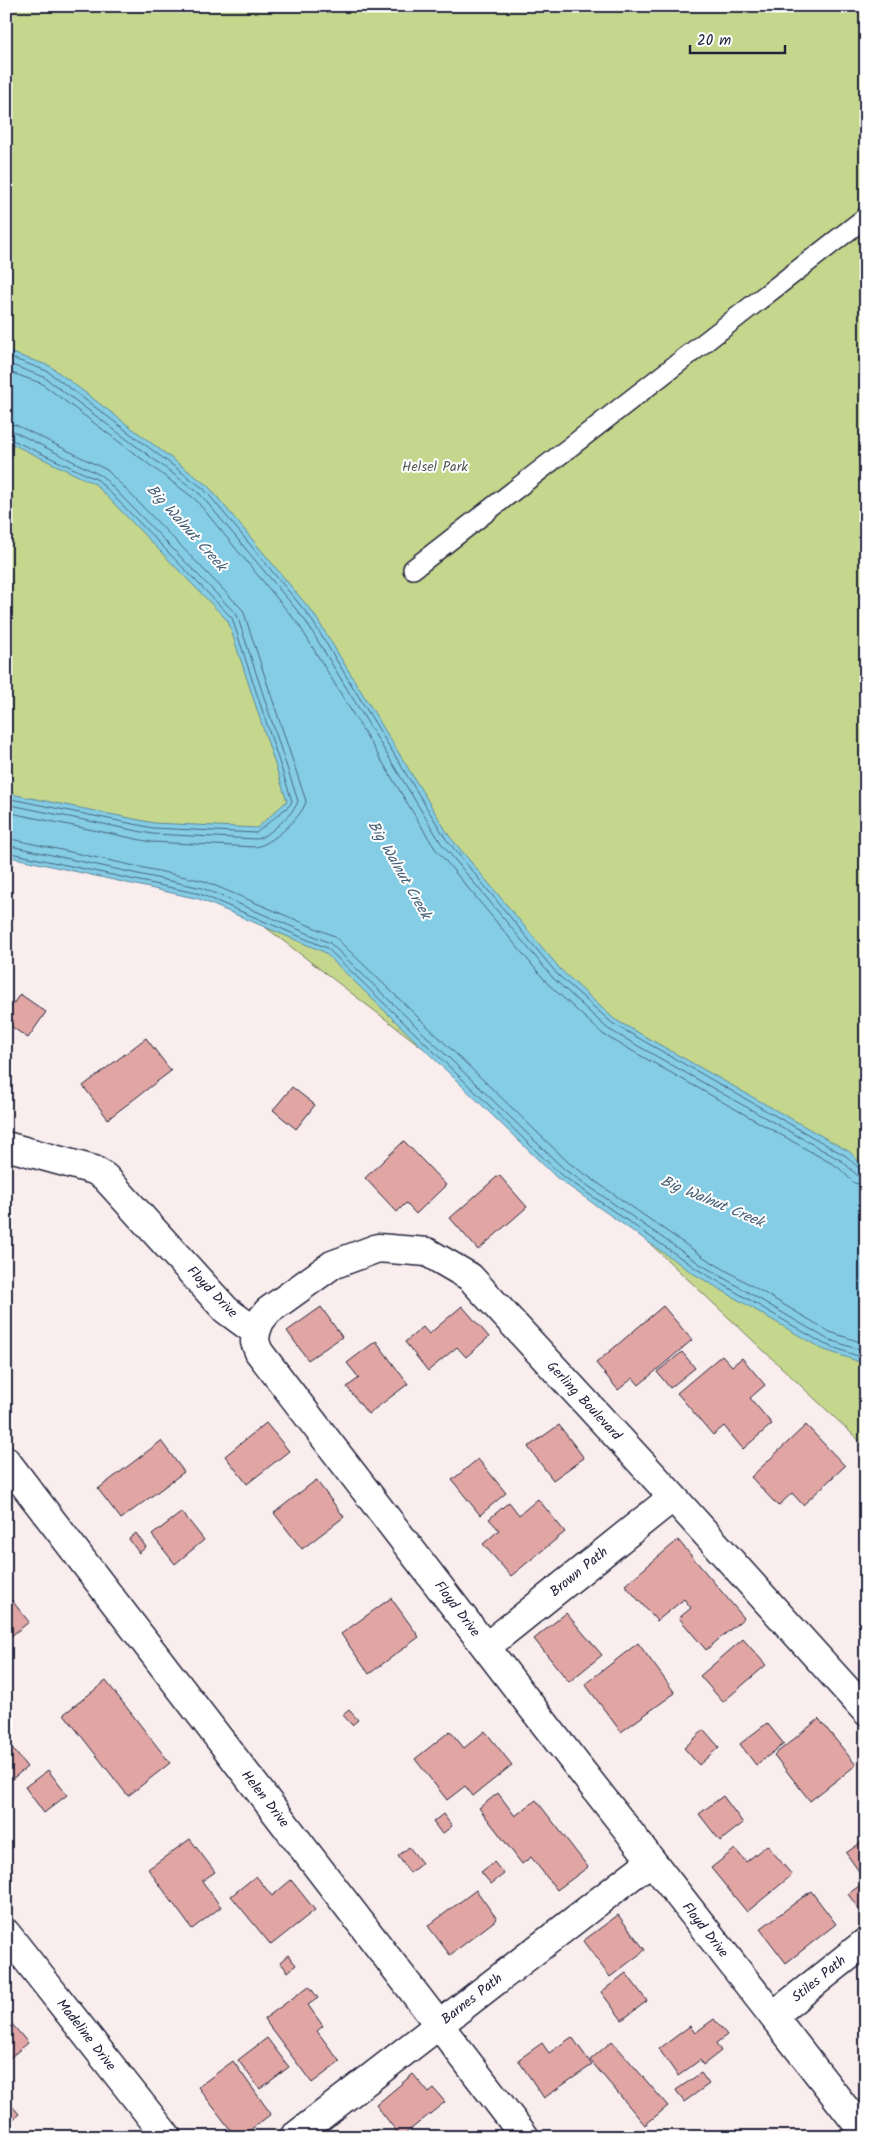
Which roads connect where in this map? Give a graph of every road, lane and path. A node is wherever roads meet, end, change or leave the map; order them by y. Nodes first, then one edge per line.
1 (866, 217) edge
2 (413, 569) dead end
3 (6, 1146) edge
4 (256, 1332) junction
5 (6, 1461) edge
6 (673, 1497) junction
7 (486, 1647) junction
8 (866, 1711) edge
9 (650, 1861) junction
10 (6, 1933) edge
11 (866, 1942) edge
12 (773, 2016) junction
13 (439, 2025) junction
14 (866, 2135) edge
15 (166, 2137) edge
16 (294, 2137) edge
17 (524, 2137) edge

1 - 2 lane
3 - 4 street, Floyd Drive
4 - 6 street, Gerling Boulevard
4 - 7 street, Floyd Drive
5 - 13 street, Helen Drive
6 - 7 street, Brown Path
6 - 8 street, Gerling Boulevard
7 - 9 street, Floyd Drive
9 - 12 street, Floyd Drive
9 - 13 street, Barnes Path
10 - 15 street, Madeline Drive
11 - 12 street, Stiles Path
12 - 14 street, Floyd Drive
13 - 16 street, Barnes Path
13 - 17 street, Helen Drive

